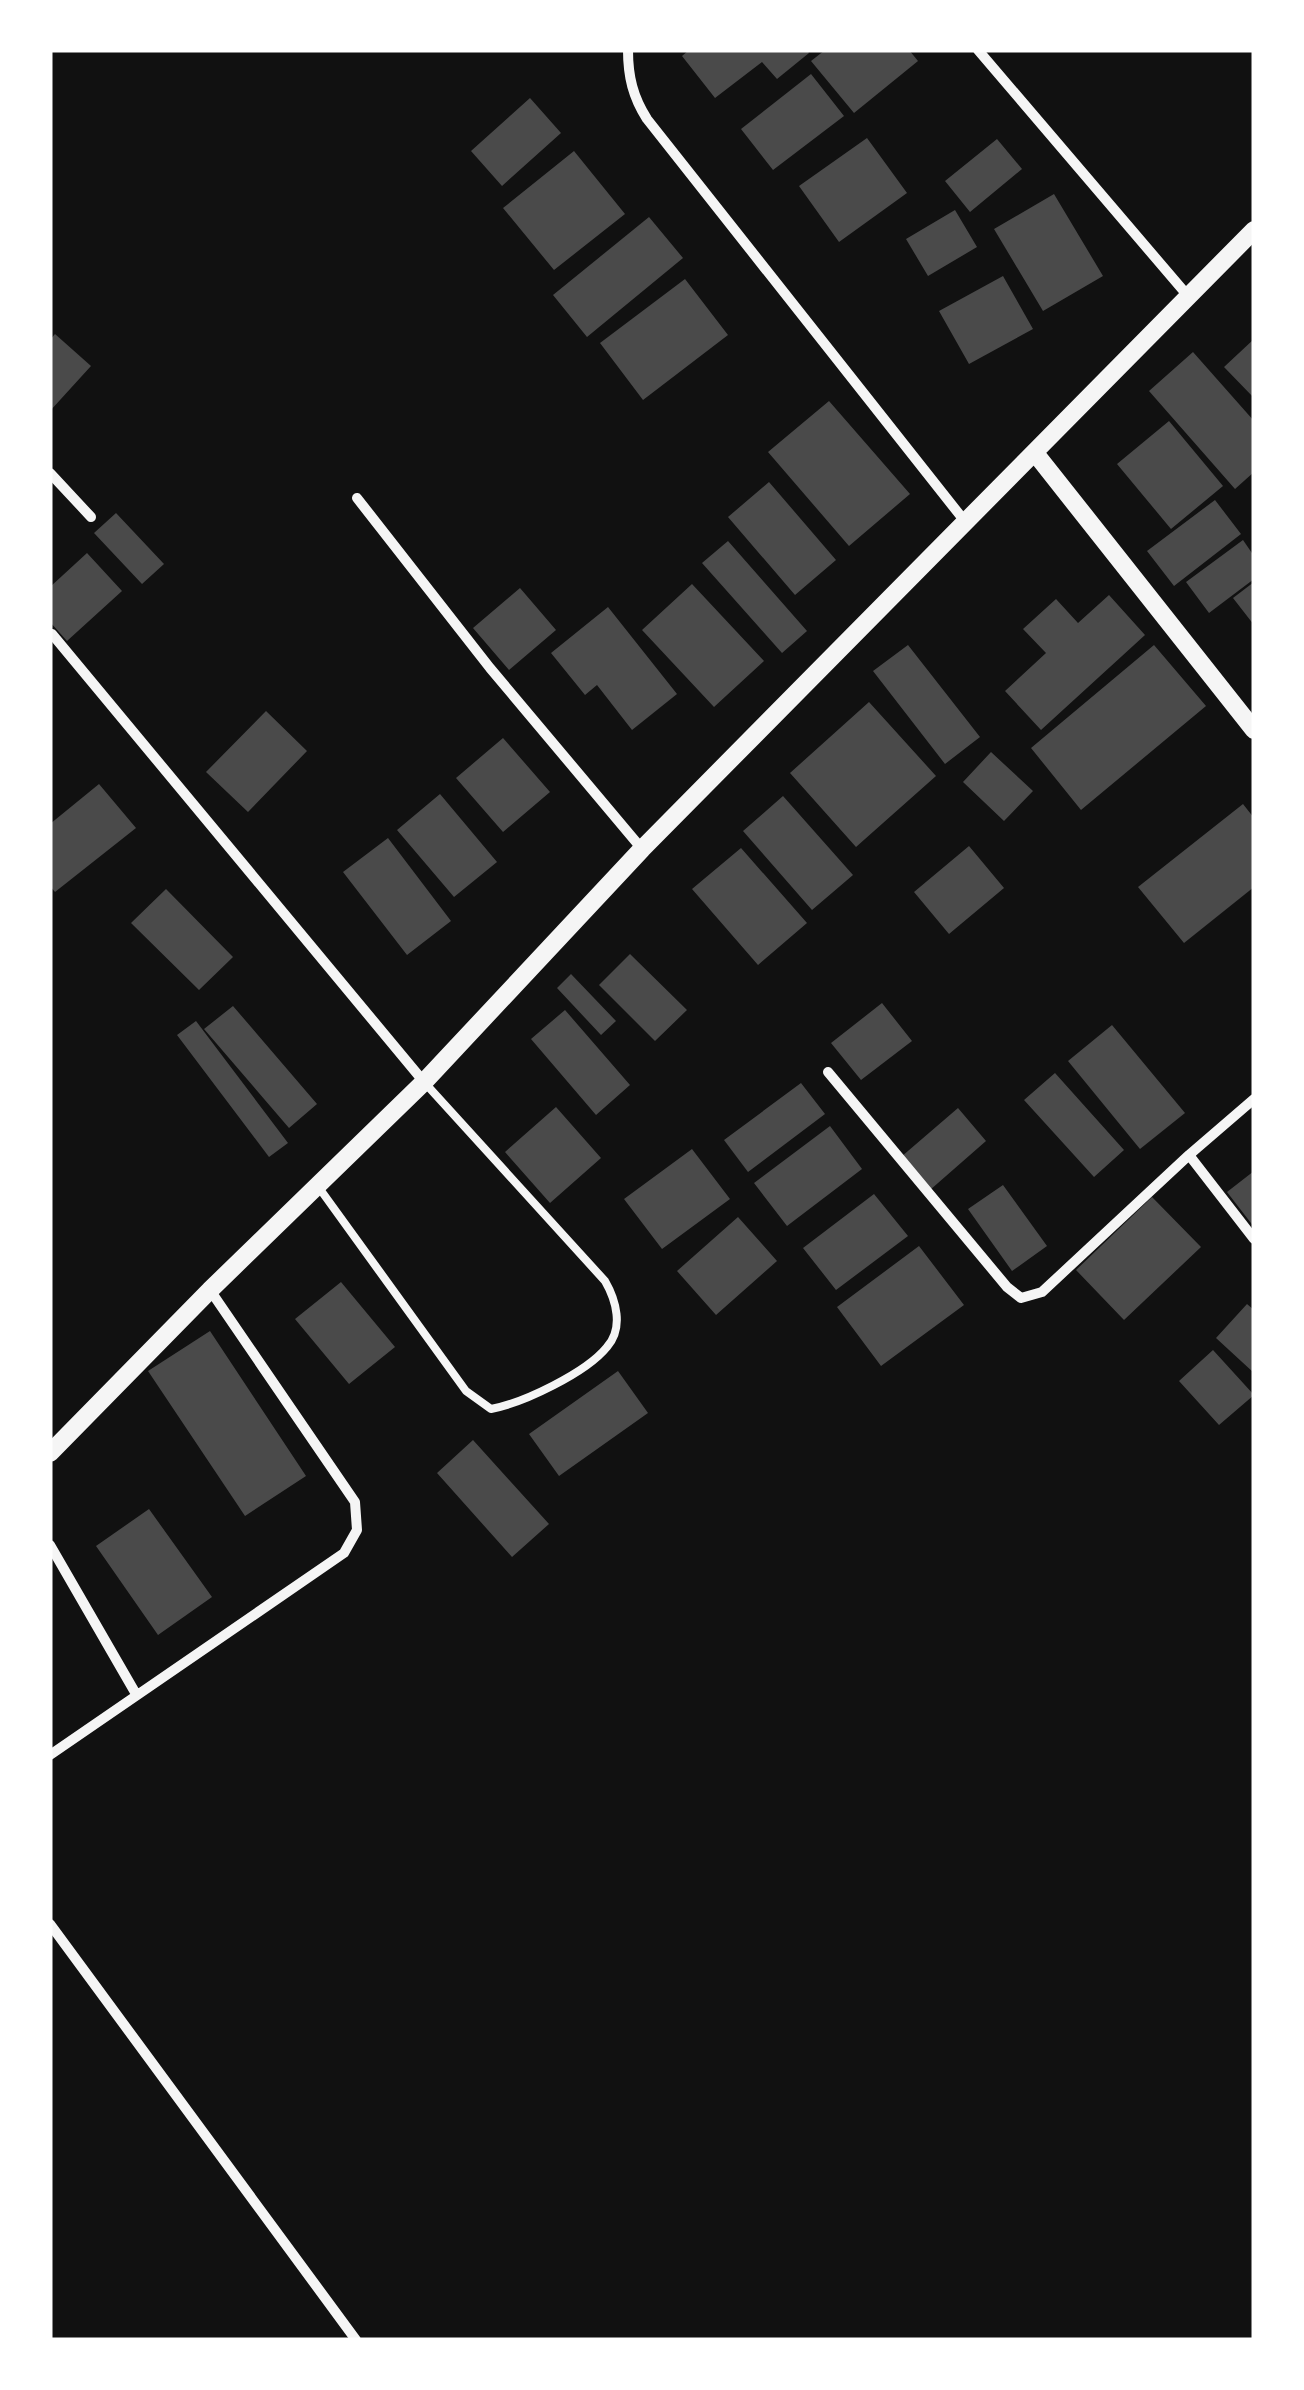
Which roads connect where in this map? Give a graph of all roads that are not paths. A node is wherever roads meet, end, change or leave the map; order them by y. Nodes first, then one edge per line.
1 (628, 50) edge
2 (978, 50) edge
3 (1254, 230) edge
4 (1188, 296) junction
5 (1035, 453) junction
6 (50, 473) edge
7 (357, 498) dead end
8 (91, 517) dead end
9 (967, 524) junction
10 (52, 634) edge
11 (1254, 730) edge
12 (642, 850) junction
13 (828, 1072) dead end
14 (424, 1082) junction
15 (1254, 1099) edge
16 (1189, 1154) junction
17 (316, 1185) junction
18 (1254, 1239) edge
19 (210, 1290) junction
20 (50, 1453) edge
21 (50, 1544) edge
22 (136, 1694) junction
23 (50, 1755) edge
24 (50, 1924) edge
25 (356, 2340) edge

1 - 9 street
2 - 4 street
3 - 4 street
4 - 5 street
5 - 9 street
5 - 11 street
6 - 8 street
7 - 12 street
9 - 12 street
10 - 14 street
12 - 14 street
13 - 16 street
14 - 17 street
14 - 17 lane
15 - 16 street
16 - 18 street
17 - 19 street
19 - 20 street
19 - 22 street
21 - 22 street
22 - 23 street
24 - 25 street

